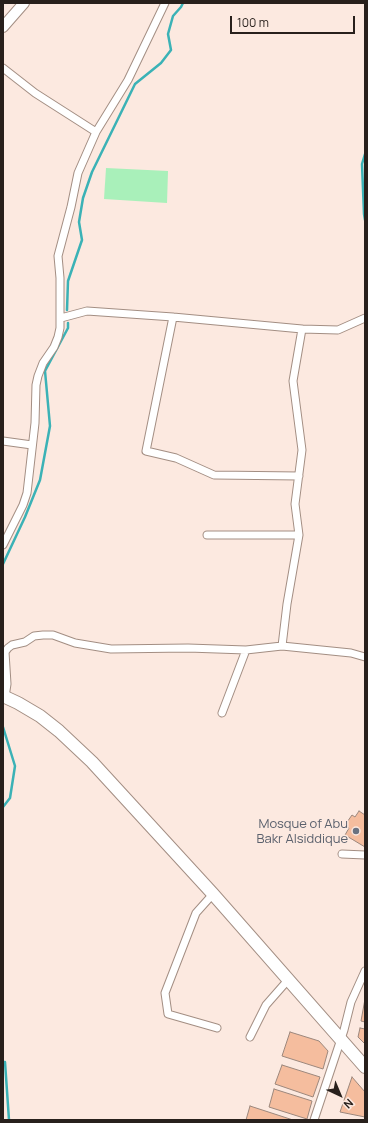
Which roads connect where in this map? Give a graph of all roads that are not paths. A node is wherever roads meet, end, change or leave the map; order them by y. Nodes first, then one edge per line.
1 (24, 3) edge
2 (165, 3) edge
3 (3, 27) edge
4 (3, 68) edge
5 (96, 132) junction
6 (173, 317) junction
7 (61, 318) junction
8 (365, 318) edge
9 (302, 329) junction
10 (3, 441) edge
11 (32, 446) junction
12 (298, 476) junction
13 (207, 535) dead end
14 (299, 535) junction
15 (3, 545) edge
16 (282, 646) junction
17 (246, 650) junction
18 (365, 657) edge
19 (4, 697) edge
20 (222, 713) dead end
21 (342, 854) dead end
22 (365, 855) edge
23 (214, 894) junction
24 (365, 971) edge
25 (288, 980) junction
26 (217, 1028) dead end
27 (250, 1037) dead end
28 (340, 1040) junction
29 (365, 1067) edge
30 (314, 1120) edge

1 - 3 main road
2 - 5 street
4 - 5 street
5 - 7 street
6 - 7 street
6 - 9 street
6 - 12 street
7 - 11 street
8 - 9 street
9 - 12 street
10 - 11 street
11 - 15 street
12 - 14 street
13 - 14 street
14 - 16 street
16 - 17 street
16 - 18 street
17 - 19 street
17 - 20 street
19 - 23 main road
21 - 22 street
23 - 25 main road
23 - 26 street
24 - 28 street
25 - 27 street
25 - 28 main road
28 - 29 main road
28 - 30 street

